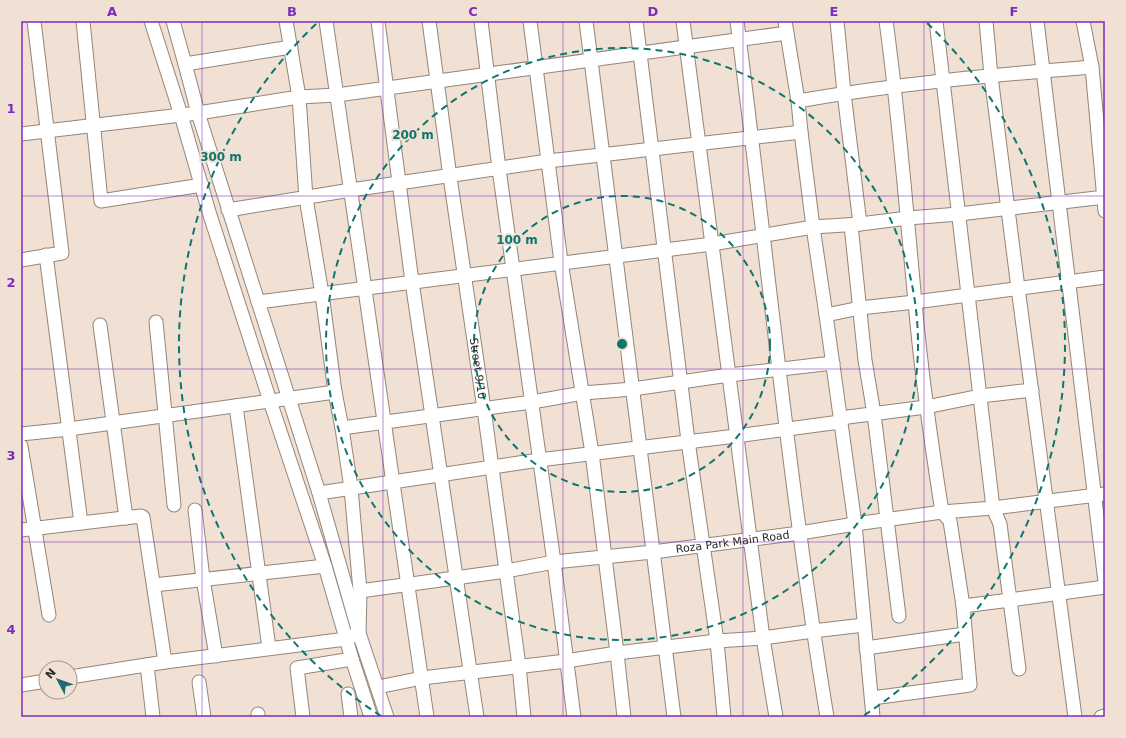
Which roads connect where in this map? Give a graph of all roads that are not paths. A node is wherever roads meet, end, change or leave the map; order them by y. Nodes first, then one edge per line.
1 (34, 21) edge
2 (83, 21) edge
3 (152, 21) edge
4 (172, 21) edge
5 (286, 21) edge
6 (326, 21) edge
7 (378, 21) edge
8 (429, 21) edge
9 (481, 21) edge
10 (530, 21) edge
11 (586, 21) edge
12 (636, 21) edge
13 (683, 21) edge
14 (737, 21) edge
15 (837, 21) edge
16 (886, 21) edge
17 (936, 21) edge
18 (986, 21) edge
19 (1037, 21) edge
20 (1083, 21) edge
21 (786, 27) edge
22 (739, 40) junction
23 (291, 47) junction
24 (686, 47) junction
25 (640, 54) junction
26 (591, 60) junction
27 (186, 64) junction
28 (1092, 67) junction
29 (536, 68) junction
30 (1043, 71) junction
31 (488, 74) junction
32 (991, 76) junction
33 (943, 80) junction
34 (438, 81) junction
35 (895, 86) junction
36 (387, 88) junction
37 (844, 93) junction
38 (337, 95) junction
39 (299, 98) junction
40 (798, 100) junction
41 (198, 113) junction
42 (181, 115) junction
43 (94, 124) junction
44 (47, 130) junction
45 (801, 132) junction
46 (21, 134) edge
47 (752, 137) junction
48 (698, 143) junction
49 (652, 149) junction
50 (603, 155) junction
51 (548, 161) junction
52 (499, 169) junction
53 (450, 177) junction
54 (399, 183) junction
55 (202, 185) junction
56 (351, 190) junction
57 (1104, 197) edge
58 (306, 198) junction
59 (1059, 202) junction
60 (1008, 208) junction
61 (228, 210) junction
62 (1105, 211) edge
63 (959, 214) junction
64 (908, 218) junction
65 (856, 225) junction
66 (812, 227) junction
67 (764, 235) junction
68 (712, 244) junction
69 (665, 250) junction
70 (46, 256) junction
71 (616, 256) junction
72 (21, 260) edge
73 (561, 262) junction
74 (514, 268) junction
75 (464, 275) junction
76 (1105, 277) edge
77 (412, 282) junction
78 (1068, 282) junction
79 (366, 288) junction
80 (1018, 288) junction
81 (322, 294) junction
82 (968, 295) junction
83 (258, 302) junction
84 (915, 302) junction
85 (860, 308) junction
86 (826, 315) junction
87 (156, 322) dead end
88 (100, 325) dead end
89 (832, 363) junction
90 (780, 370) junction
91 (729, 375) junction
92 (682, 382) junction
93 (633, 389) junction
94 (1032, 390) junction
95 (335, 392) junction
96 (583, 393) junction
97 (980, 396) junction
98 (289, 398) junction
99 (270, 401) junction
100 (532, 402) junction
101 (236, 406) junction
102 (926, 407) junction
103 (484, 409) junction
104 (874, 414) junction
105 (165, 416) junction
106 (433, 416) junction
107 (840, 420) junction
108 (113, 423) junction
109 (385, 423) junction
110 (342, 428) junction
111 (786, 428) junction
112 (69, 430) junction
113 (21, 434) edge
114 (736, 436) junction
115 (688, 442) junction
116 (21, 446) edge
117 (639, 448) junction
118 (592, 453) junction
119 (539, 460) junction
120 (491, 467) junction
121 (441, 475) junction
122 (393, 482) junction
123 (351, 488) junction
124 (319, 493) junction
125 (1100, 494) edge
126 (1046, 501) junction
127 (174, 505) dead end
128 (993, 508) junction
129 (195, 510) dead end
130 (942, 512) junction
131 (126, 518) junction
132 (888, 520) junction
133 (81, 523) junction
134 (855, 524) junction
135 (35, 528) junction
136 (21, 530) edge
137 (800, 533) junction
138 (750, 540) junction
139 (702, 546) junction
140 (653, 552) junction
141 (605, 556) junction
142 (554, 562) junction
143 (325, 566) junction
144 (506, 571) junction
145 (258, 573) junction
146 (456, 578) junction
147 (203, 579) junction
148 (1105, 582) edge
149 (408, 584) junction
150 (154, 585) junction
151 (1105, 587) edge
152 (360, 591) junction
153 (1058, 593) junction
154 (1010, 600) junction
155 (962, 606) junction
156 (49, 616) dead end
157 (899, 616) dead end
158 (864, 625) junction
159 (813, 631) junction
160 (359, 633) junction
161 (965, 634) junction
162 (763, 638) junction
163 (346, 639) junction
164 (717, 641) junction
165 (269, 648) junction
166 (666, 648) junction
167 (866, 648) junction
168 (617, 653) junction
169 (216, 656) junction
170 (352, 659) junction
171 (566, 661) junction
172 (165, 662) junction
173 (146, 665) junction
174 (519, 666) junction
175 (1019, 669) dead end
176 (470, 672) junction
177 (78, 676) edge
178 (422, 678) junction
179 (38, 682) edge
180 (199, 682) dead end
181 (21, 685) edge
182 (378, 687) junction
183 (348, 694) dead end
184 (872, 698) junction
185 (1105, 716) edge
186 (153, 717) edge
187 (204, 717) edge
188 (303, 717) edge
189 (351, 717) edge
190 (371, 717) edge
191 (387, 717) edge
192 (427, 717) edge
193 (477, 717) edge
194 (524, 717) edge
195 (574, 717) edge
196 (624, 717) edge
197 (674, 717) edge
198 (724, 717) edge
199 (776, 717) edge
200 (827, 717) edge
201 (873, 717) edge
202 (1075, 717) edge
203 (1101, 717) edge

1 - 44 street
2 - 43 street
3 - 42 street
4 - 27 street
5 - 23 street
6 - 38 street
7 - 36 street
8 - 34 street, Street 9/10
9 - 31 street
10 - 29 street
11 - 26 street
12 - 25 street
13 - 24 street
14 - 22 street
15 - 37 street
16 - 35 street
17 - 33 street
18 - 32 street
19 - 30 street
20 - 28 street
21 - 22 street
21 - 40 street
22 - 24 street
22 - 47 street
23 - 27 street
23 - 39 street
24 - 25 street
24 - 48 street
25 - 26 street
25 - 49 street
26 - 29 street
26 - 50 street
27 - 41 street
28 - 30 street
28 - 57 street
29 - 31 street
29 - 51 street
30 - 32 street
30 - 59 street
31 - 34 street
31 - 52 street
32 - 33 street
32 - 60 street
33 - 35 street
33 - 63 street
34 - 36 street
34 - 53 street, Street 9/10
35 - 37 street
35 - 64 street
36 - 38 street
36 - 54 street
37 - 40 street
37 - 65 street
38 - 39 street
38 - 56 street
39 - 41 street
39 - 58 street
40 - 45 street
41 - 42 street
41 - 61 street
42 - 43 street
42 - 55 street
43 - 44 street
43 - 55 street
44 - 46 street
44 - 70 street
45 - 47 street
45 - 66 street
47 - 48 street
47 - 67 street
48 - 49 street
48 - 68 street
49 - 50 street
49 - 69 street
50 - 51 street
50 - 71 street
51 - 52 street
51 - 73 street
52 - 53 street
52 - 74 street
53 - 54 street
53 - 75 street, Street 9/10
54 - 56 street
54 - 77 street
55 - 99 street
56 - 58 street
56 - 79 street
57 - 59 street
57 - 62 street
58 - 61 street
58 - 81 street
59 - 60 street
59 - 78 street
60 - 63 street
60 - 80 street
61 - 83 street
63 - 64 street
63 - 82 street
64 - 65 street
64 - 84 street
65 - 66 street
65 - 85 street
66 - 67 street
66 - 86 street
67 - 68 street
67 - 90 street
68 - 69 street
68 - 91 street
69 - 71 street
69 - 92 street
70 - 72 street
70 - 112 street
71 - 73 street
71 - 93 street
73 - 74 street
73 - 96 street
74 - 75 street
74 - 100 street
75 - 77 street
75 - 103 street, Street 9/10
76 - 78 street
77 - 79 street
77 - 106 street
78 - 80 street
78 - 125 street
79 - 81 street
79 - 109 street
80 - 82 street
80 - 94 street
81 - 83 street
81 - 95 street
82 - 84 street
82 - 97 street
83 - 98 street
84 - 85 street
84 - 102 street
85 - 86 street
85 - 104 street
86 - 89 street
87 - 105 street
88 - 108 street
89 - 90 street
89 - 107 street
90 - 91 street
90 - 111 street
91 - 92 street
91 - 114 street
92 - 93 street
92 - 115 street
93 - 96 street
93 - 117 street
94 - 97 street
94 - 126 street
95 - 98 street
95 - 110 street
96 - 100 street
96 - 118 street
97 - 102 street
97 - 128 street
98 - 99 street
98 - 124 street
99 - 101 street
99 - 143 street
100 - 103 street
100 - 119 street
101 - 105 street
101 - 145 street
102 - 104 street
102 - 130 street
103 - 106 street
103 - 120 street, Street 9/10
104 - 107 street
104 - 132 street
105 - 108 street
105 - 127 street
106 - 109 street
106 - 121 street
107 - 111 street
107 - 134 street
108 - 112 street
108 - 131 street
109 - 110 street
109 - 122 street
110 - 123 street
111 - 114 street
111 - 137 street
112 - 113 street
112 - 133 street
114 - 115 street
114 - 138 street
115 - 117 street
115 - 139 street
116 - 135 street
117 - 118 street
117 - 140 street
118 - 119 street
118 - 141 street
119 - 120 street
119 - 142 street
120 - 121 street
120 - 144 street, Street 9/10
121 - 122 street
121 - 146 street
122 - 123 street
122 - 149 street
123 - 124 street
123 - 152 street
124 - 160 street
125 - 126 street, Roza Park Main Road
125 - 148 street
126 - 128 street, Roza Park Main Road
126 - 153 street
128 - 130 street, Roza Park Main Road
128 - 154 street
129 - 147 street
130 - 132 street, Roza Park Main Road
130 - 155 street
131 - 133 street
131 - 150 street
132 - 134 street, Roza Park Main Road
132 - 157 street
133 - 135 street
134 - 137 street, Roza Park Main Road
134 - 158 street
135 - 136 street
135 - 156 street
137 - 138 street, Roza Park Main Road
137 - 159 street
138 - 139 street, Roza Park Main Road
138 - 162 street
139 - 140 street, Roza Park Main Road
139 - 164 street
140 - 141 street, Roza Park Main Road
140 - 166 street
141 - 142 street, Roza Park Main Road
141 - 168 street
142 - 144 street, Roza Park Main Road
142 - 171 street
143 - 145 street
143 - 163 street
144 - 146 street, Roza Park Main Road
144 - 174 street, Street 9/10
145 - 147 street
145 - 165 street
146 - 149 street, Roza Park Main Road
146 - 176 street
147 - 150 street
147 - 169 street
149 - 152 street, Roza Park Main Road
149 - 178 street
150 - 172 street
151 - 153 street
152 - 160 street
153 - 154 street
153 - 202 street
154 - 155 street
154 - 175 street
155 - 161 street
158 - 159 street
158 - 167 street
159 - 162 street
159 - 200 street
160 - 163 street
160 - 182 street
161 - 167 street
161 - 184 street
162 - 164 street
162 - 199 street
163 - 165 street
163 - 170 street
164 - 166 street
164 - 198 street
165 - 169 street
166 - 168 street
166 - 197 street
167 - 184 street
168 - 171 street
168 - 196 street
169 - 172 street
170 - 188 street
170 - 190 street
171 - 174 street
171 - 195 street
172 - 173 street
173 - 177 street
173 - 186 street
174 - 176 street
174 - 194 street, Street 9/10
176 - 178 street
176 - 193 street
178 - 182 street
178 - 192 street
179 - 181 street
180 - 187 street
182 - 191 street
183 - 189 street
184 - 201 street
185 - 203 street

